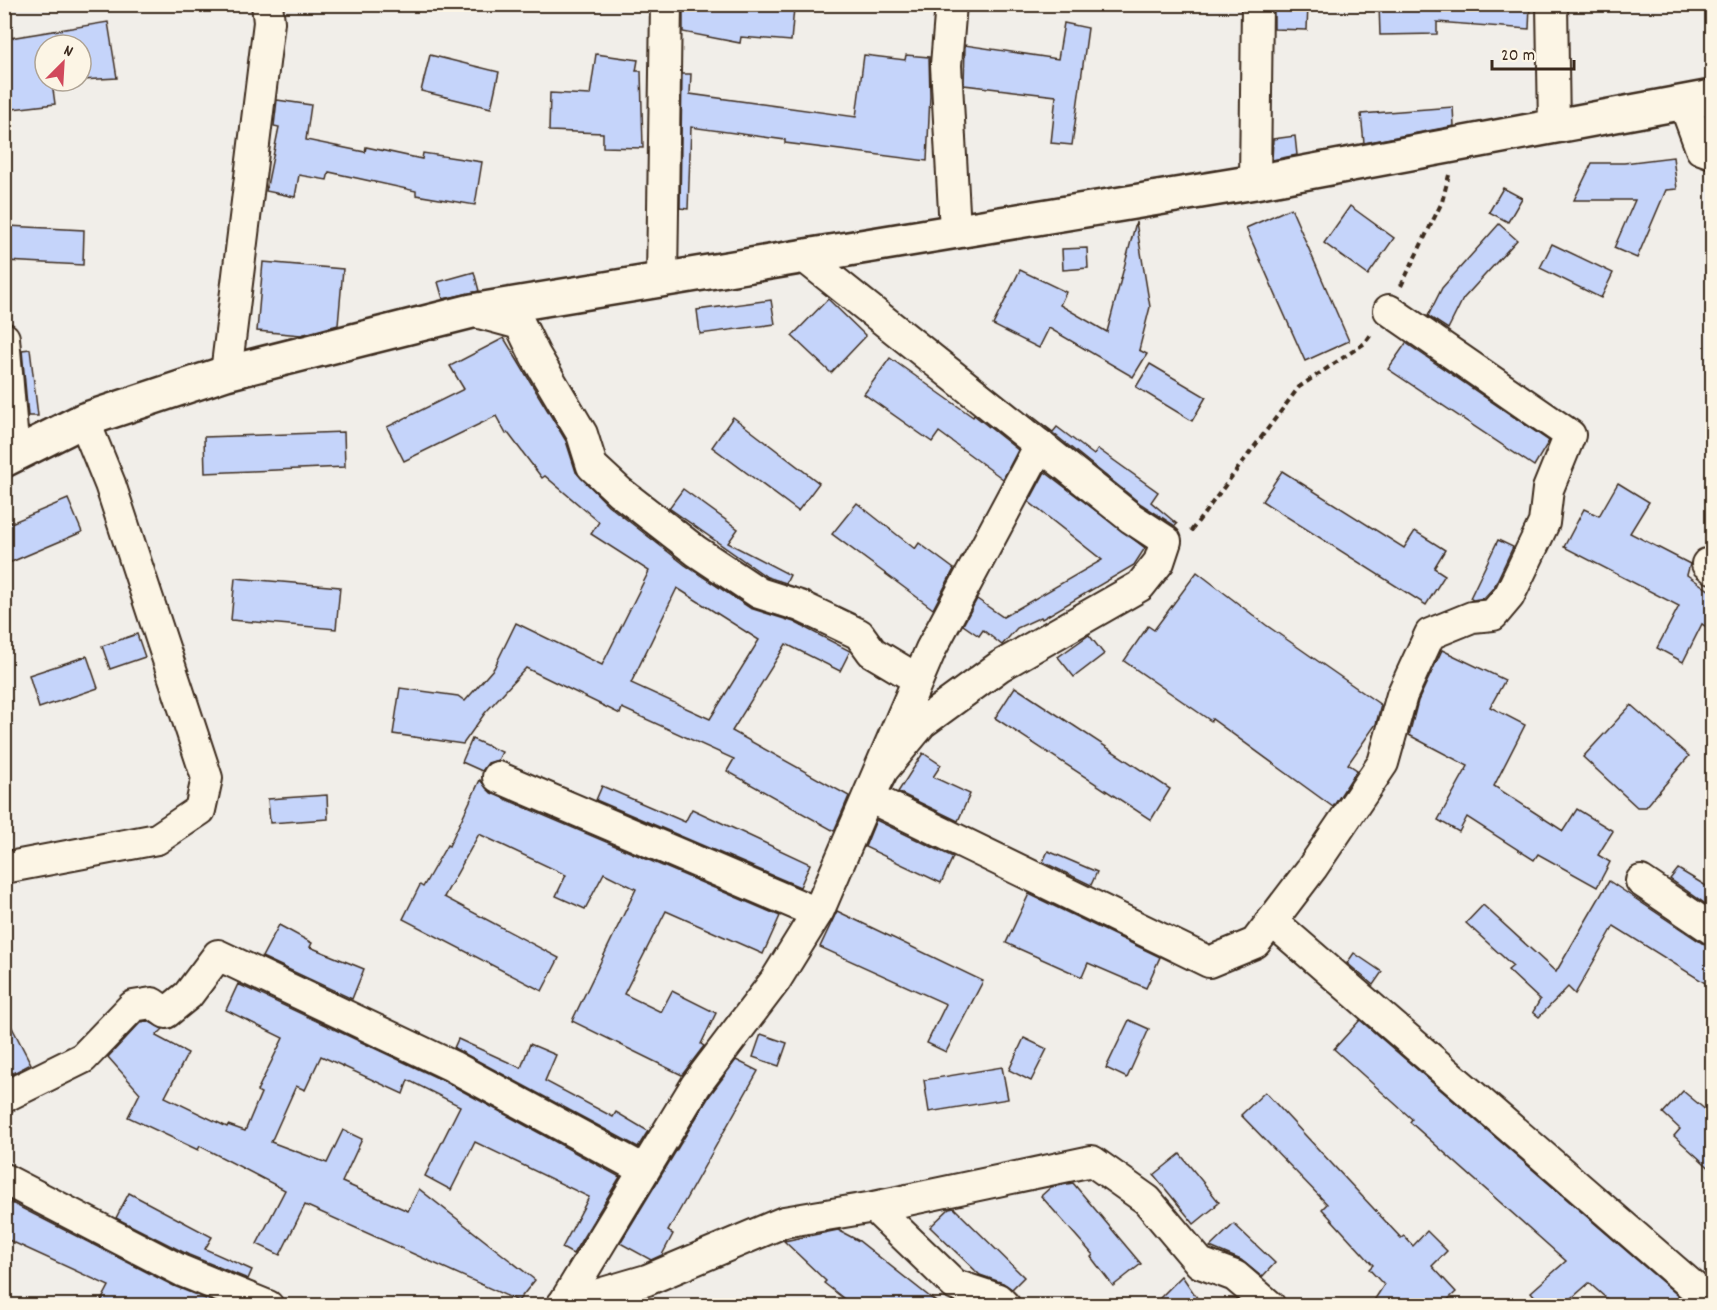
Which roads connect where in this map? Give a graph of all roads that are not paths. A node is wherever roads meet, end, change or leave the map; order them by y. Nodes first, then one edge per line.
1 (267, 4) edge
2 (666, 4) edge
3 (951, 4) edge
4 (1257, 4) edge
5 (1552, 4) edge
6 (1698, 100) edge
7 (1554, 127) junction
8 (1713, 153) edge
9 (1255, 182) junction
10 (955, 230) junction
11 (803, 256) junction
12 (662, 279) junction
13 (472, 310) junction
14 (1389, 310) road end
15 (4, 338) edge
16 (226, 373) junction
17 (84, 420) junction
18 (1040, 445) junction
19 (9, 457) edge
20 (917, 679) junction
21 (498, 777) dead end
22 (4, 868) edge
23 (1641, 881) dead end
24 (817, 913) junction
25 (1272, 921) junction
26 (1713, 929) edge
27 (4, 1097) edge
28 (644, 1170) junction
29 (4, 1179) edge
30 (874, 1208) junction
31 (1713, 1304) edge
32 (268, 1305) edge
33 (562, 1305) edge
34 (1005, 1305) edge
35 (1270, 1305) edge

1 - 16 street
2 - 12 street
3 - 10 street
4 - 9 street
5 - 7 street
6 - 7 street
6 - 8 street
7 - 9 street
9 - 10 street
10 - 11 street
11 - 12 street
11 - 18 street
12 - 13 street
13 - 16 street
13 - 20 street
14 - 25 street
15 - 19 street
16 - 17 street
17 - 19 street
17 - 22 street
18 - 20 street
18 - 25 street
20 - 24 street
21 - 24 street
23 - 26 street
24 - 28 street
25 - 31 street
27 - 28 street
28 - 33 street
29 - 32 street
30 - 33 street
30 - 34 street
30 - 35 street

